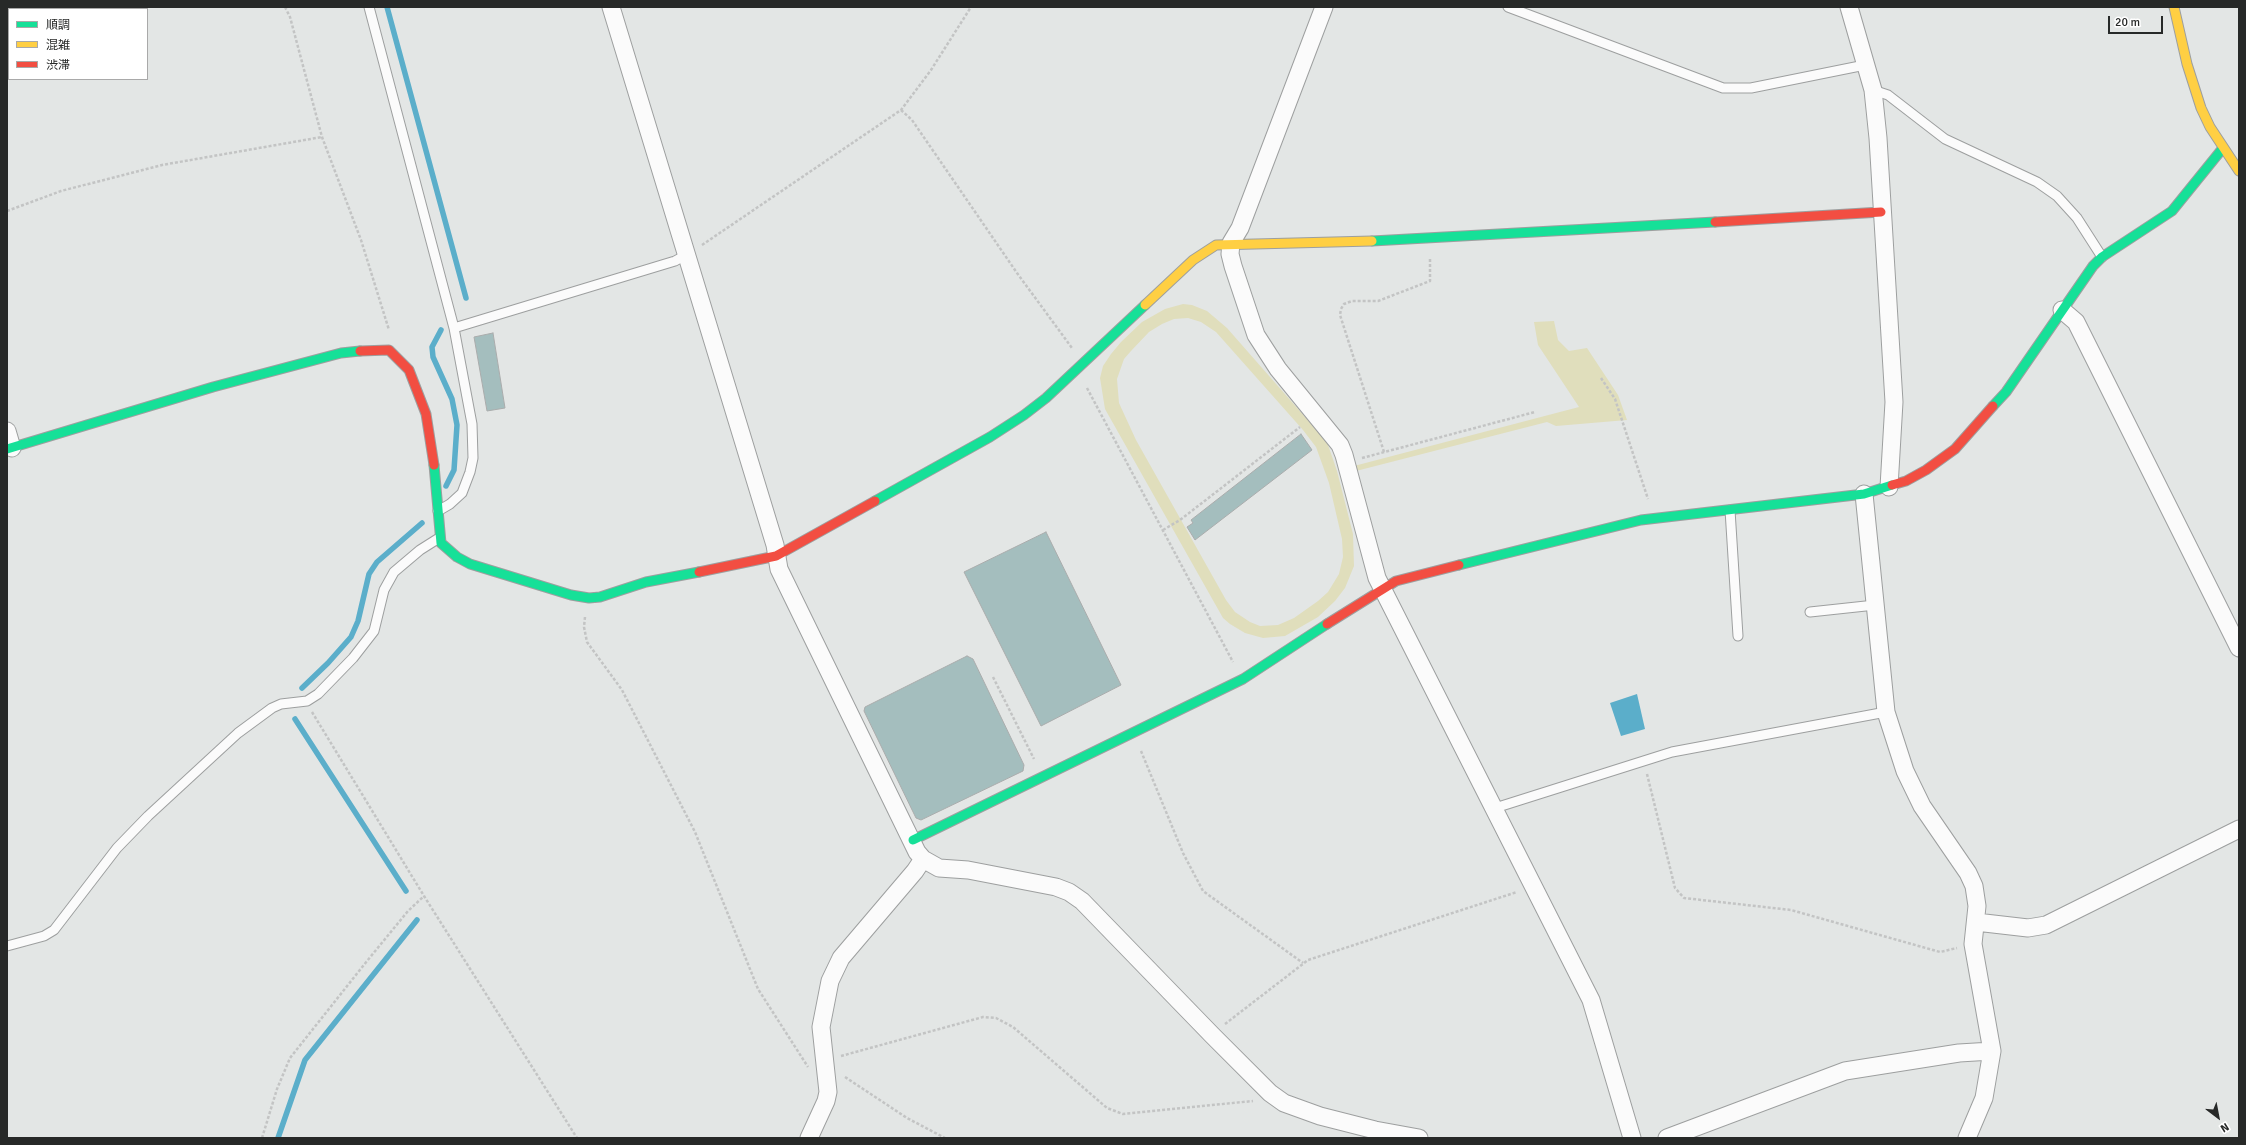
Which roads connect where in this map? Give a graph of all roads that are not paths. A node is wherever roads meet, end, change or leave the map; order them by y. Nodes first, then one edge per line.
1 (369, 7) edge
2 (611, 7) edge
3 (1324, 7) edge
4 (1508, 7) edge
5 (1849, 7) edge
6 (2174, 7) edge
7 (1865, 65) junction
8 (1873, 90) junction
9 (2223, 148) junction
10 (2239, 171) edge
11 (1881, 212) junction
12 (1231, 244) junction
13 (686, 255) junction
14 (2102, 257) junction
15 (2062, 310) junction
16 (454, 328) junction
17 (7, 431) edge
18 (9, 449) edge
19 (1889, 487) junction
20 (1864, 494) junction
21 (1730, 508) junction
22 (438, 511) junction
23 (439, 538) junction
24 (776, 556) junction
25 (1382, 588) junction
26 (1875, 605) junction
27 (1810, 612) dead end
28 (1738, 636) dead end
29 (2239, 648) edge
30 (1886, 712) junction
31 (1495, 808) junction
32 (2239, 829) edge
33 (912, 840) junction
34 (923, 859) junction
35 (1976, 922) junction
36 (7, 946) edge
37 (1992, 1051) junction
38 (1628, 1137) edge
39 (809, 1138) edge
40 (1419, 1138) edge
41 (1667, 1138) edge
42 (1967, 1138) edge

1 - 16 lane
2 - 13 street
3 - 12 street
4 - 7 lane
5 - 7 street
6 - 9 street
7 - 8 street
8 - 11 street
8 - 14 lane
9 - 10 street
9 - 14 street
11 - 12 street
11 - 19 street
12 - 24 street
12 - 25 street
13 - 16 lane
13 - 24 street
14 - 15 street
15 - 19 street
15 - 29 street
16 - 22 lane
17 - 18 street
18 - 22 street
19 - 20 street
20 - 21 street
20 - 26 street
21 - 25 street
21 - 28 lane
22 - 23 street
23 - 24 street
23 - 36 lane
24 - 33 street
25 - 31 street
25 - 33 street
26 - 27 lane
26 - 30 street
30 - 31 lane
30 - 35 street
31 - 38 street
32 - 35 street
33 - 34 street
34 - 39 street
34 - 40 street
35 - 37 street
37 - 41 street
37 - 42 street

